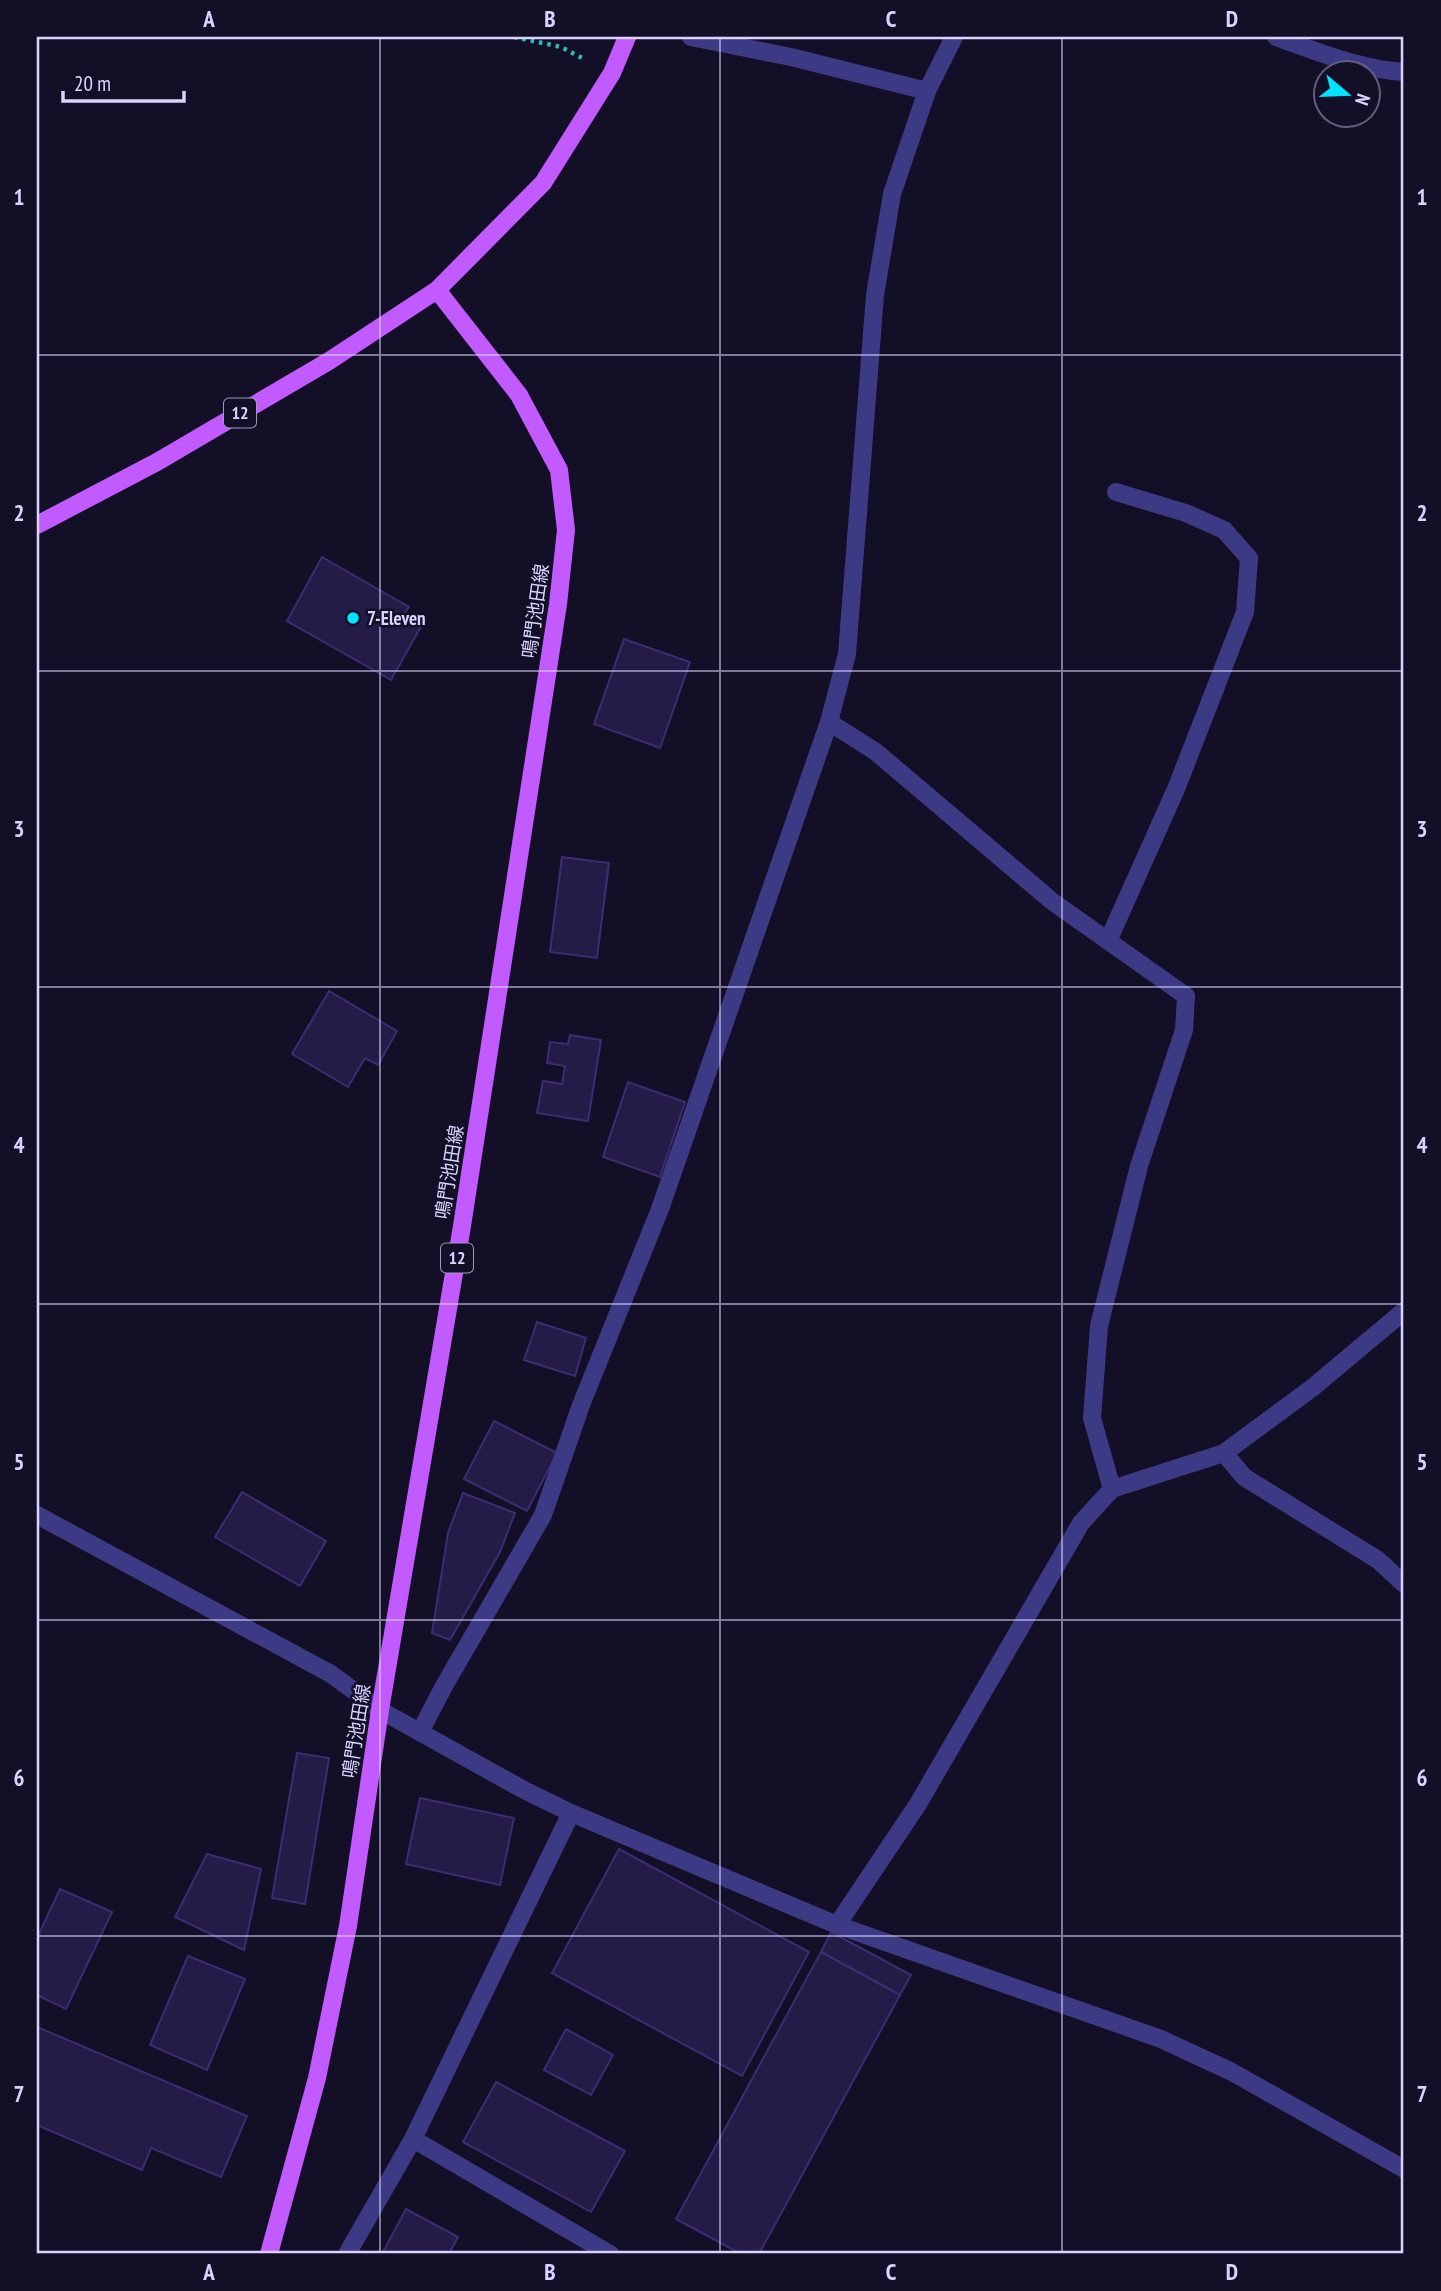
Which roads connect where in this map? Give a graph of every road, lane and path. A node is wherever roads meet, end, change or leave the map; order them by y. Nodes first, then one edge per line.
1 (514, 37) edge
2 (626, 37) edge
3 (691, 37) edge
4 (954, 37) edge
5 (1276, 37) edge
6 (1404, 72) edge
7 (612, 73) junction
8 (927, 91) junction
9 (437, 290) junction
10 (1116, 492) dead end
11 (37, 525) edge
12 (829, 722) junction
13 (1108, 941) junction
14 (1404, 1311) edge
15 (1224, 1453) junction
16 (1111, 1489) junction
17 (37, 1514) edge
18 (1404, 1584) edge
19 (380, 1710) junction
20 (420, 1732) junction
21 (571, 1813) junction
22 (837, 1924) junction
23 (413, 2139) junction
24 (1404, 2169) edge
25 (269, 2254) edge
26 (347, 2254) edge
27 (610, 2254) edge

1 - 7 path
2 - 7 main road, 12
3 - 8 street
4 - 8 street
5 - 6 street
7 - 9 main road, 12
8 - 12 street
9 - 11 main road, 12
9 - 19 main road, 鳴門池田線 / 12
10 - 13 street
12 - 13 street
12 - 20 street
13 - 16 street
14 - 15 street
15 - 16 street
15 - 18 street
16 - 22 street
17 - 19 street
19 - 20 street
19 - 25 main road, 鳴門池田線 / 12
20 - 21 street
21 - 22 street
21 - 23 street
22 - 24 street
23 - 26 street
23 - 27 street

